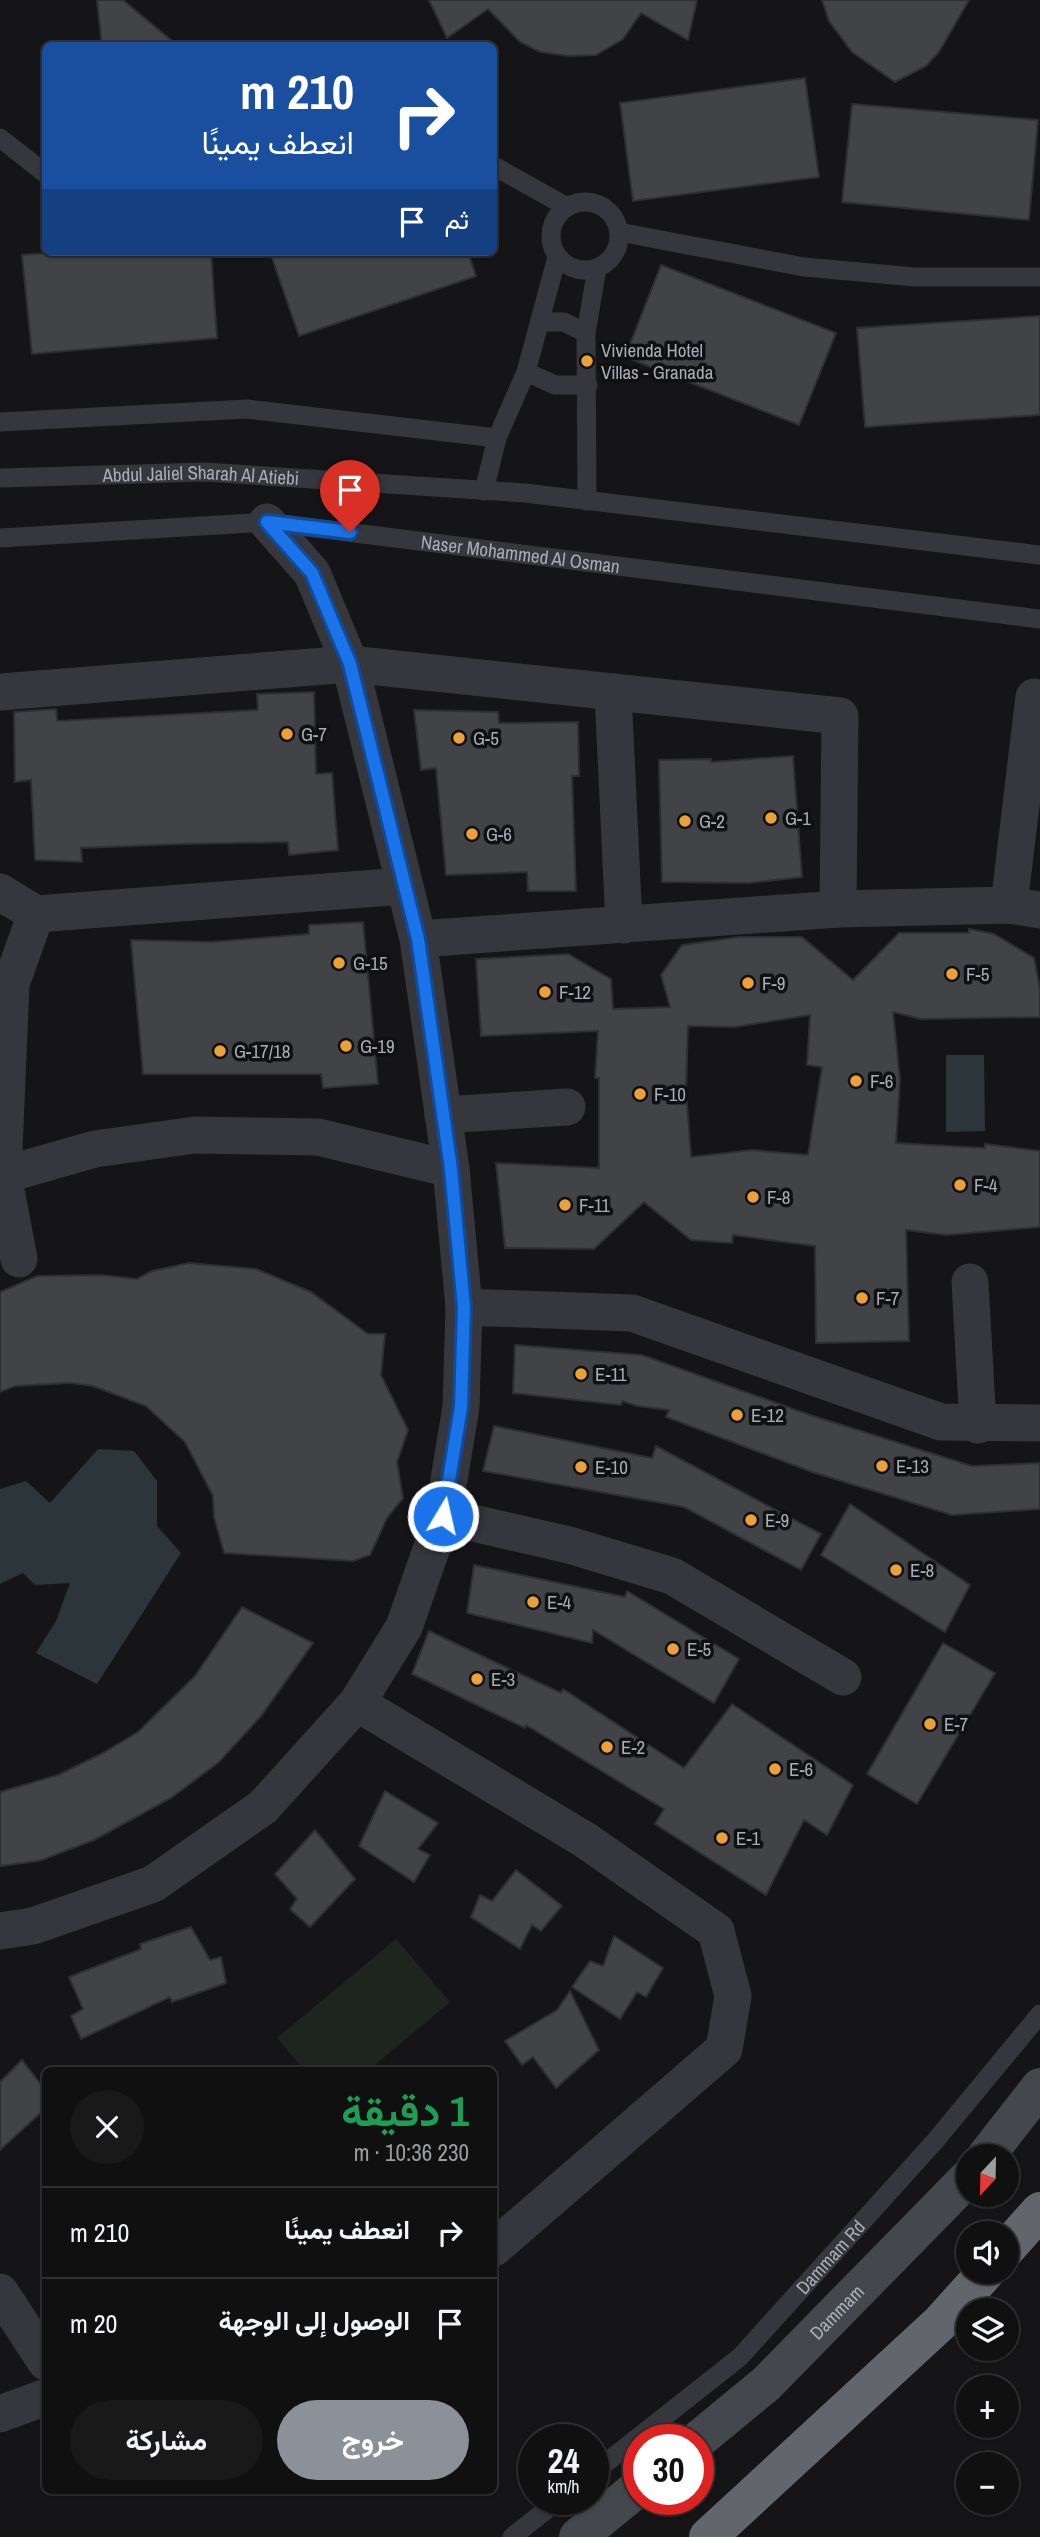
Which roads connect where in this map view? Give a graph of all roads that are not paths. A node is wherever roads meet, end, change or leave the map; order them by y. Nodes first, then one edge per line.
1 (0, 138) edge
2 (497, 168) edge
3 (42, 171) edge
4 (567, 207) junction
5 (619, 232) junction
6 (557, 257) junction
7 (597, 268) junction
8 (1040, 277) edge
9 (541, 322) junction
10 (586, 333) junction
11 (527, 372) junction
12 (589, 385) junction
13 (0, 422) edge
14 (497, 438) junction
15 (0, 478) edge
16 (484, 491) junction
17 (587, 501) junction
18 (267, 522) junction
19 (0, 538) edge
20 (1040, 555) edge
21 (1040, 619) edge
22 (350, 664) junction
23 (0, 692) edge
24 (613, 692) junction
25 (1034, 697) dead end
26 (404, 886) junction
27 (0, 891) edge
28 (1025, 908) edge
29 (838, 909) junction
30 (36, 914) junction
31 (624, 925) junction
32 (418, 939) junction
33 (567, 1107) dead end
34 (443, 1115) junction
35 (451, 1169) junction
36 (2, 1175) edge
37 (19, 1259) dead end
38 (970, 1283) dead end
39 (464, 1307) junction
40 (1040, 1423) edge
41 (978, 1425) junction
42 (443, 1516) junction
43 (843, 1677) dead end
44 (357, 1703) junction
45 (0, 1931) edge
46 (1040, 2014) edge
47 (1040, 2087) edge
48 (995, 2144) edge
49 (956, 2190) edge
50 (1040, 2211) edge
51 (1019, 2234) edge
52 (497, 2245) edge
53 (975, 2284) edge
54 (0, 2292) edge
55 (42, 2356) edge
56 (42, 2398) edge
57 (0, 2414) edge
58 (714, 2427) edge
59 (609, 2460) edge
60 (623, 2500) edge
61 (540, 2515) edge
62 (512, 2537) edge
63 (578, 2537) edge
64 (708, 2537) edge

1 - 3 lane
2 - 4 lane
4 - 5 lane
4 - 6 lane
5 - 7 lane
5 - 8 lane
6 - 7 lane
6 - 9 lane
7 - 10 lane
9 - 10 lane
9 - 11 lane
10 - 12 lane
11 - 12 lane
11 - 14 lane
12 - 17 lane
13 - 14 lane
14 - 16 lane
15 - 16 lane, Abdul Jaliel Sharah Al Atiebi
16 - 17 lane, Abdul Jaliel Sharah Al Atiebi
17 - 20 lane, Abdul Jaliel Sharah Al Atiebi
18 - 19 lane, Naser Mohammed Al Osman
18 - 21 lane, Naser Mohammed Al Osman
18 - 22 street
22 - 23 street
22 - 24 street
22 - 26 street
24 - 29 street
24 - 31 street
25 - 28 street
26 - 30 street
26 - 32 street
27 - 30 street
28 - 29 street
29 - 31 street
30 - 36 street
31 - 32 street
32 - 34 street
33 - 34 street
34 - 35 street
35 - 36 street
35 - 39 street
36 - 37 street
38 - 41 street
39 - 41 street
39 - 42 street
40 - 41 street
42 - 43 street
42 - 44 street
44 - 45 street
44 - 52 street
46 - 59 lane, Dammam Rd
47 - 48 street
49 - 58 street, Dammam
50 - 51 highway
53 - 64 highway
54 - 55 street
56 - 57 street
60 - 63 street
61 - 62 lane

